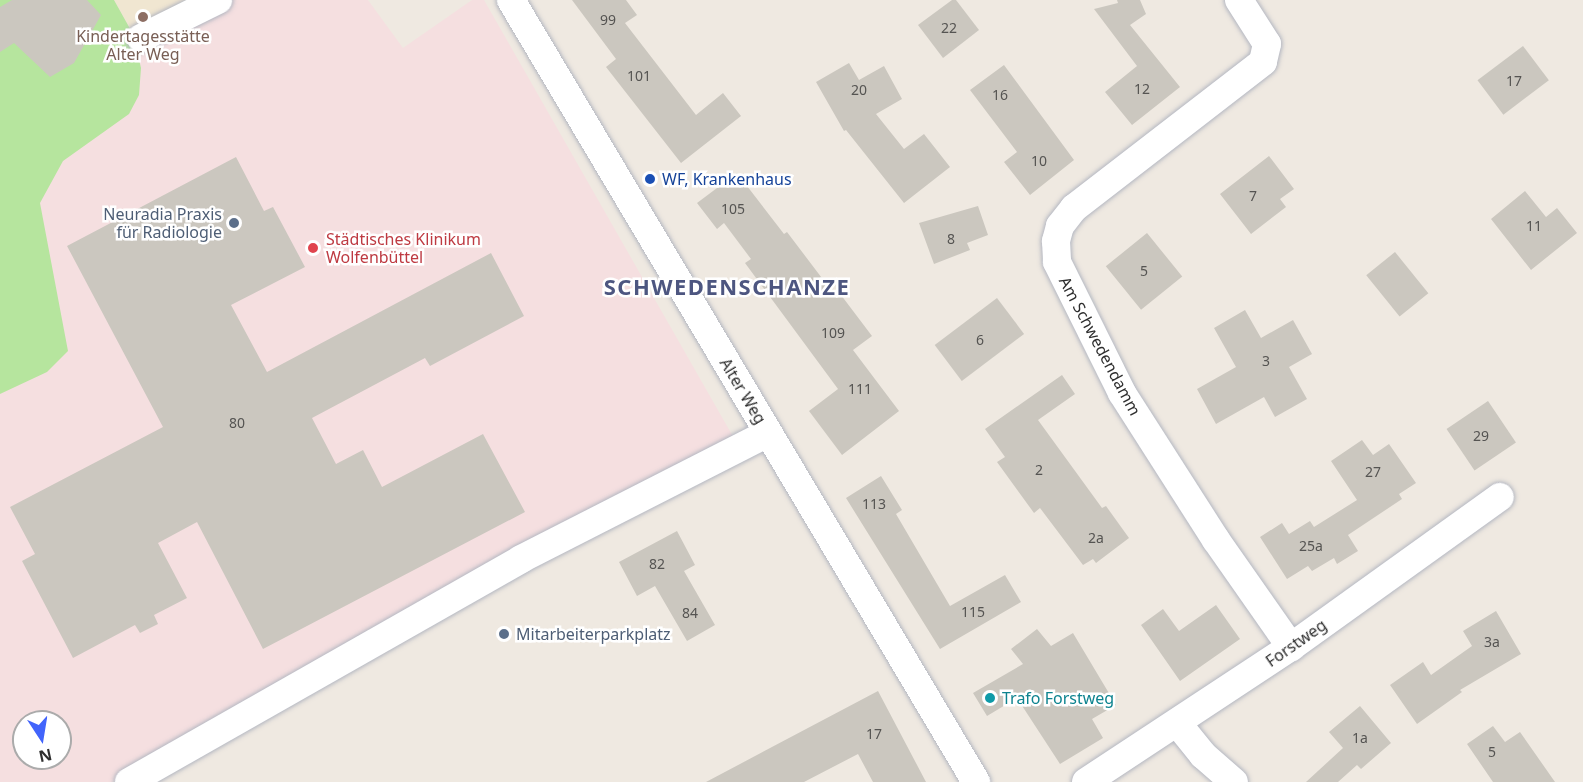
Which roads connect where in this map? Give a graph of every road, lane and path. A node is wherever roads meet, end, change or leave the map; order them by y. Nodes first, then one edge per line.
1 (218, 0) edge
2 (511, 0) edge
3 (1239, 0) edge
4 (141, 38) dead end
5 (768, 433) junction
6 (1500, 497) dead end
7 (1291, 647) junction
8 (1178, 724) junction
9 (129, 782) edge
10 (976, 782) edge
11 (1086, 782) edge
12 (1234, 782) edge

1 - 4 street
2 - 5 street, Alter Weg
3 - 7 street, Am Schwedendamm
5 - 9 street
5 - 10 street, Alter Weg
6 - 7 street, Forstweg
7 - 8 street, Forstweg
8 - 11 street, Forstweg
8 - 12 street

